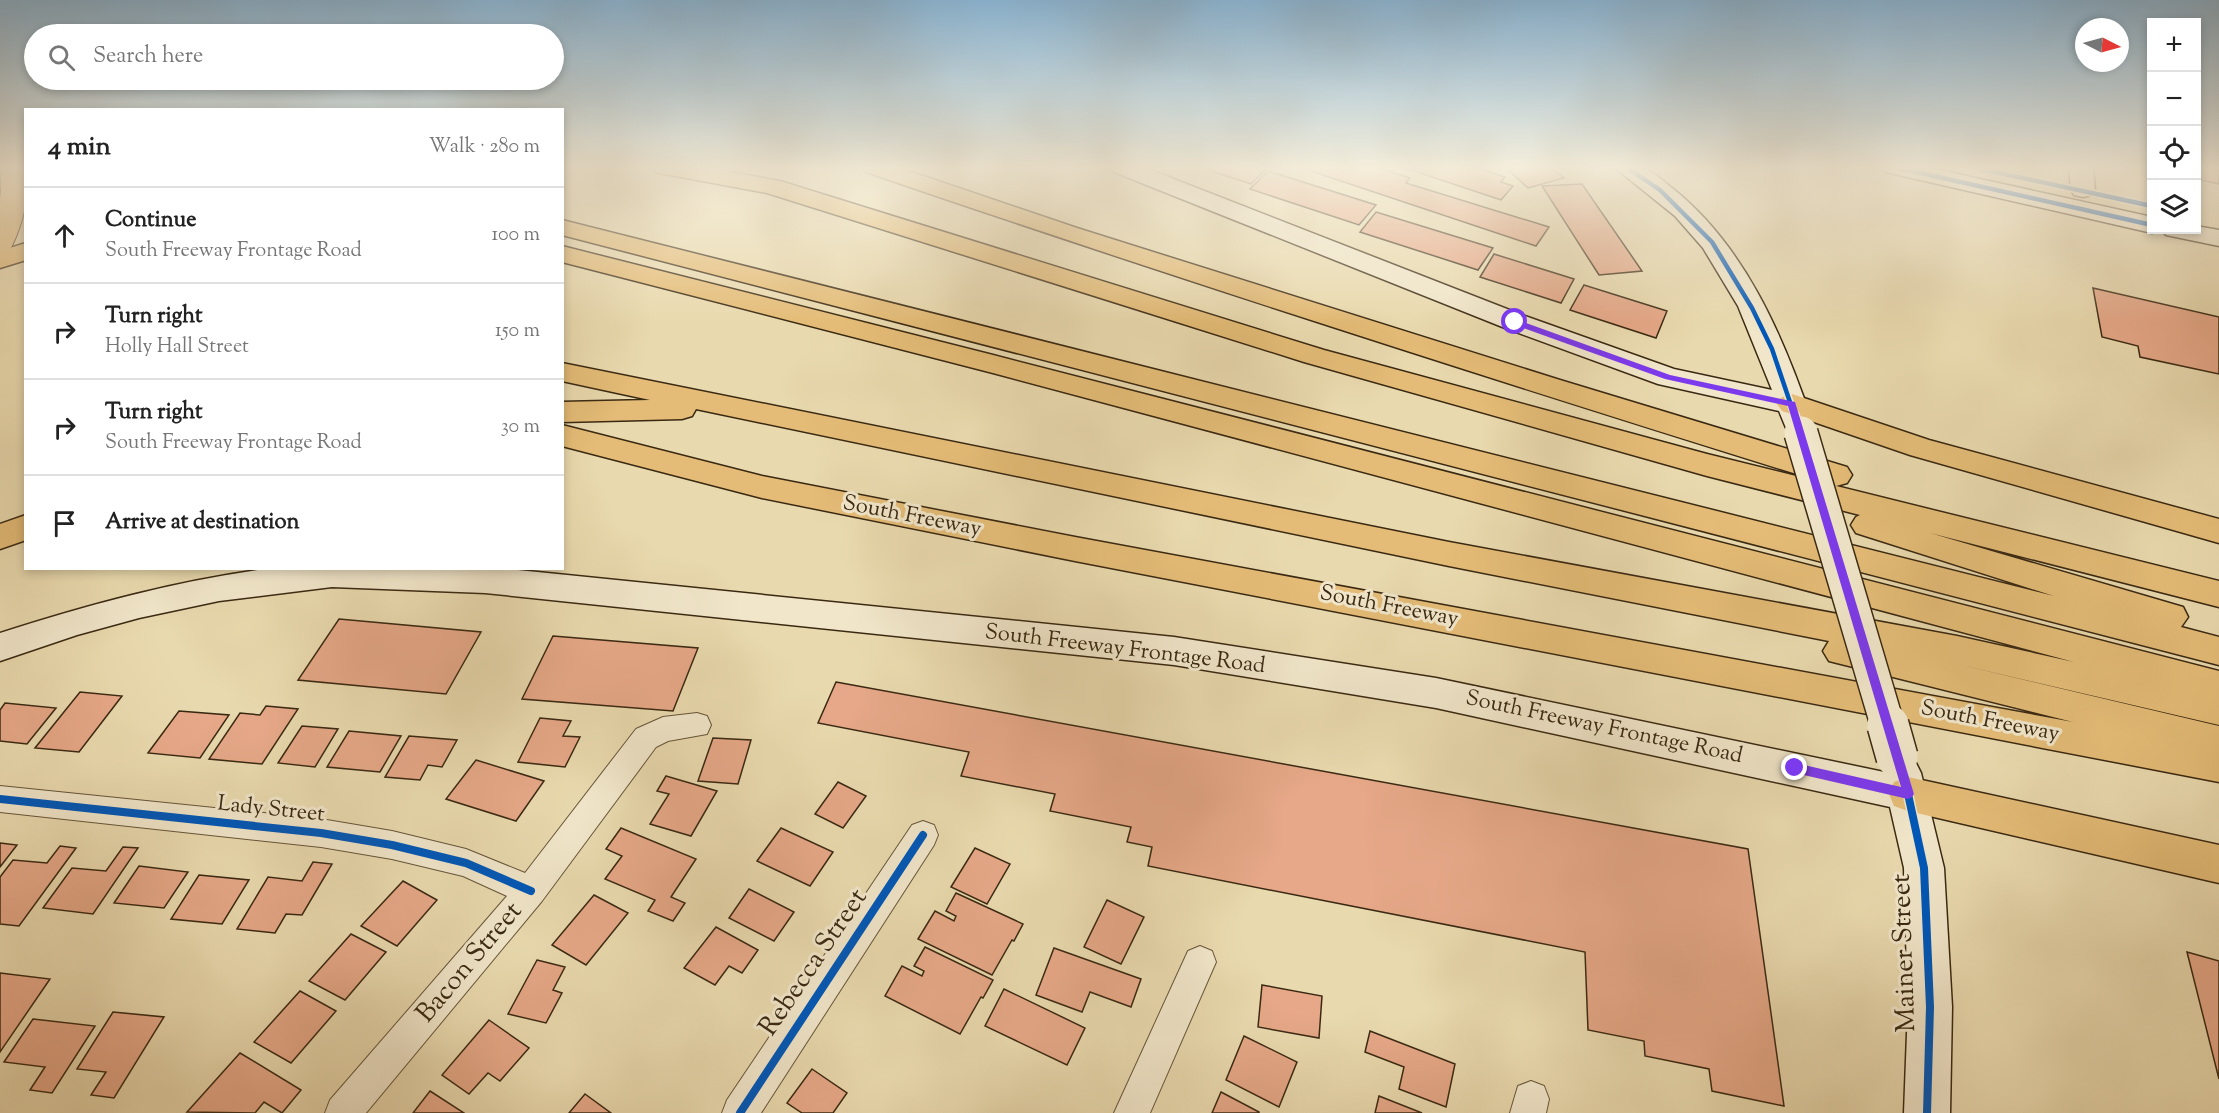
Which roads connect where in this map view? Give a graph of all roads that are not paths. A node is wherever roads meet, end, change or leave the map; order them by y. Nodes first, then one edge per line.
1 (8, 219) edge
2 (877, 219) edge
3 (889, 219) edge
4 (1027, 219) edge
5 (1254, 219) edge
6 (1689, 219) edge
7 (2124, 219) edge
8 (2147, 224) edge
9 (564, 228) edge
10 (2197, 234) edge
11 (938, 238) junction
12 (2219, 238) edge
13 (0, 241) edge
14 (24, 252) edge
15 (564, 255) edge
16 (0, 260) edge
17 (0, 267) edge
18 (24, 274) edge
19 (564, 373) edge
20 (641, 400) junction
21 (564, 412) edge
22 (1796, 418) junction
23 (564, 436) edge
24 (1707, 465) junction
25 (24, 528) edge
26 (2219, 531) edge
27 (0, 537) edge
28 (1449, 554) junction
29 (2219, 594) edge
30 (2219, 631) edge
31 (5, 649) edge
32 (2219, 651) edge
33 (2219, 686) edge
34 (2219, 710) edge
35 (697, 725) dead end
36 (2219, 742) edge
37 (2219, 766) edge
38 (1903, 775) junction
39 (0, 799) edge
40 (923, 835) dead end
41 (2219, 864) edge
42 (531, 891) junction
43 (1200, 962) dead end
44 (344, 1113) edge
45 (740, 1113) edge
46 (1132, 1113) edge
47 (1927, 1113) edge

1 - 13 highway, bridge
2 - 11 highway
3 - 11 highway
4 - 29 highway
5 - 22 main road
6 - 22 main road, Mainer Street
7 - 8 main road
9 - 32 highway
10 - 12 main road
11 - 24 highway
14 - 16 highway
15 - 33 highway
17 - 18 highway
19 - 20 highway
20 - 21 highway
20 - 28 highway
22 - 26 highway
22 - 38 main road, Mainer Street, bridge
23 - 37 highway, South Freeway
24 - 29 highway
24 - 30 highway
25 - 27 highway
28 - 34 highway
28 - 36 highway
31 - 38 main road, South Freeway Frontage Road
35 - 42 street, Bacon Street
38 - 41 highway
38 - 47 main road, Mainer Street
39 - 42 street, Lady Street
40 - 45 street, Rebecca Street
42 - 44 street, Bacon Street
43 - 46 street

